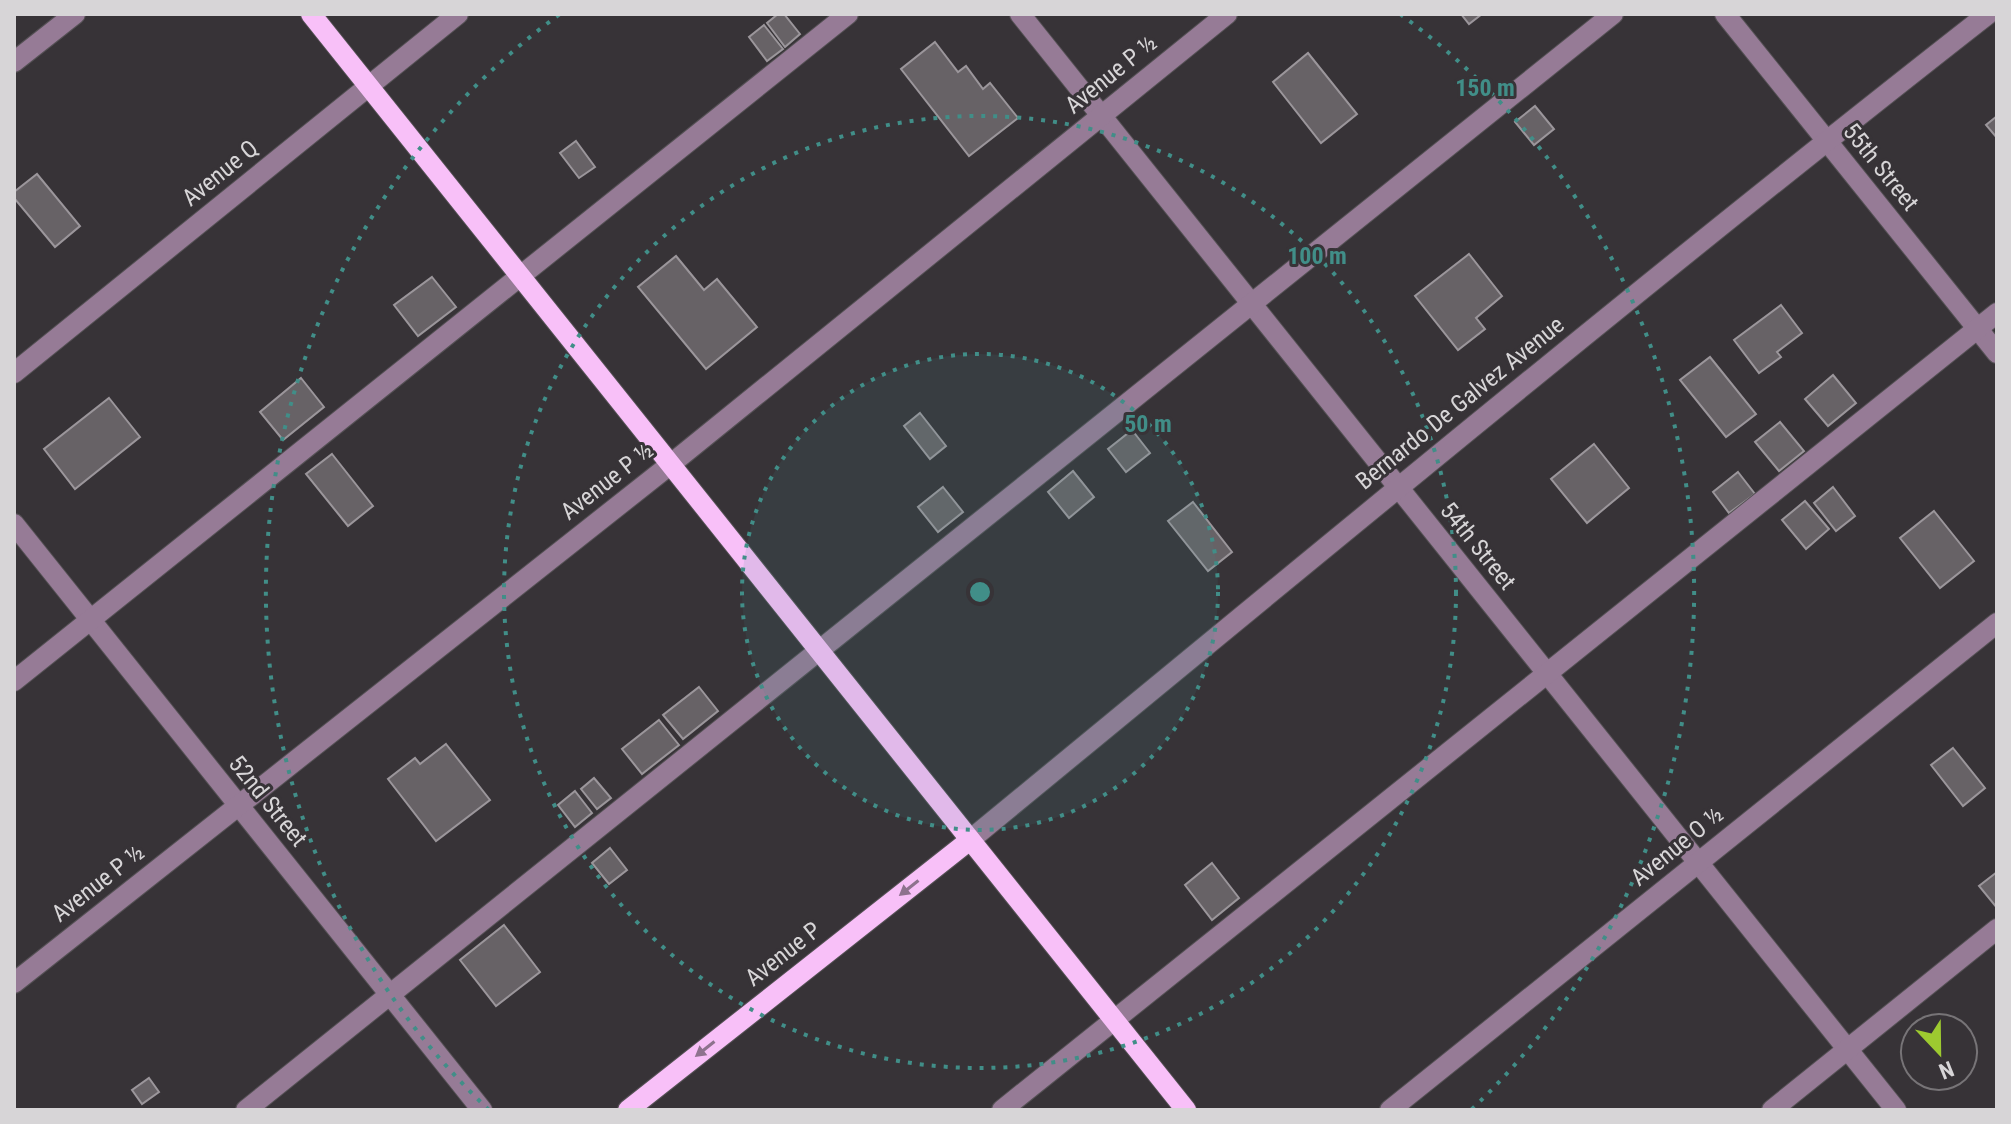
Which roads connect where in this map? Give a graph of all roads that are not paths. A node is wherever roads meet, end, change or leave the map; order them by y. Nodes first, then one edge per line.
1 (75, 14) edge
2 (311, 14) edge
3 (458, 14) edge
4 (848, 14) edge
5 (1020, 14) edge
6 (1227, 14) edge
7 (1613, 14) edge
8 (1725, 14) edge
9 (1988, 14) edge
10 (14, 62) edge
11 (369, 86) junction
12 (1101, 116) junction
13 (1827, 141) junction
14 (520, 276) junction
15 (1251, 304) junction
16 (1997, 313) edge
17 (1978, 328) junction
18 (1997, 353) edge
19 (14, 373) edge
20 (671, 464) junction
21 (1398, 487) junction
22 (14, 524) edge
23 (90, 619) junction
24 (1997, 623) edge
25 (820, 651) junction
26 (1547, 673) junction
27 (14, 681) edge
28 (238, 805) junction
29 (970, 840) junction
30 (1698, 862) junction
31 (1997, 929) edge
32 (14, 983) edge
33 (390, 994) junction
34 (1114, 1020) junction
35 (1848, 1049) junction
36 (246, 1110) edge
37 (482, 1110) edge
38 (628, 1110) edge
39 (1002, 1110) edge
40 (1186, 1110) edge
41 (1390, 1110) edge
42 (1772, 1110) edge
43 (1896, 1110) edge

1 - 10 street
2 - 11 main road
3 - 11 street, Avenue Q
4 - 14 street
5 - 12 street, 54th Street
6 - 12 street, Avenue P ½
7 - 15 street
8 - 13 street, 55th Street
9 - 13 street, Bernardo De Galvez Avenue
11 - 14 main road
11 - 19 street, Avenue Q
12 - 15 street, 54th Street
12 - 20 street, Avenue P ½
13 - 17 street, 55th Street
13 - 21 street, Bernardo De Galvez Avenue
14 - 20 main road
14 - 23 street
15 - 21 street, 54th Street
15 - 25 street
16 - 17 street
17 - 18 street, 55th Street
17 - 26 street
20 - 25 main road
20 - 28 street, Avenue P ½
21 - 26 street, 54th Street
21 - 29 street, Bernardo De Galvez Avenue
22 - 23 street, 52nd Street
23 - 27 street
23 - 28 street, 52nd Street
24 - 30 street, Avenue O ½
25 - 29 main road
25 - 33 street
26 - 30 street, 54th Street
26 - 34 street
28 - 32 street, Avenue P ½
28 - 33 street, 52nd Street
29 - 34 main road
29 -> 38 main road, Avenue P
30 - 35 street, 54th Street
30 - 41 street, Avenue O ½
31 - 35 street
33 - 36 street
33 - 37 street, 52nd Street
34 - 39 street
34 - 40 main road
35 - 42 street
35 - 43 street, 54th Street

